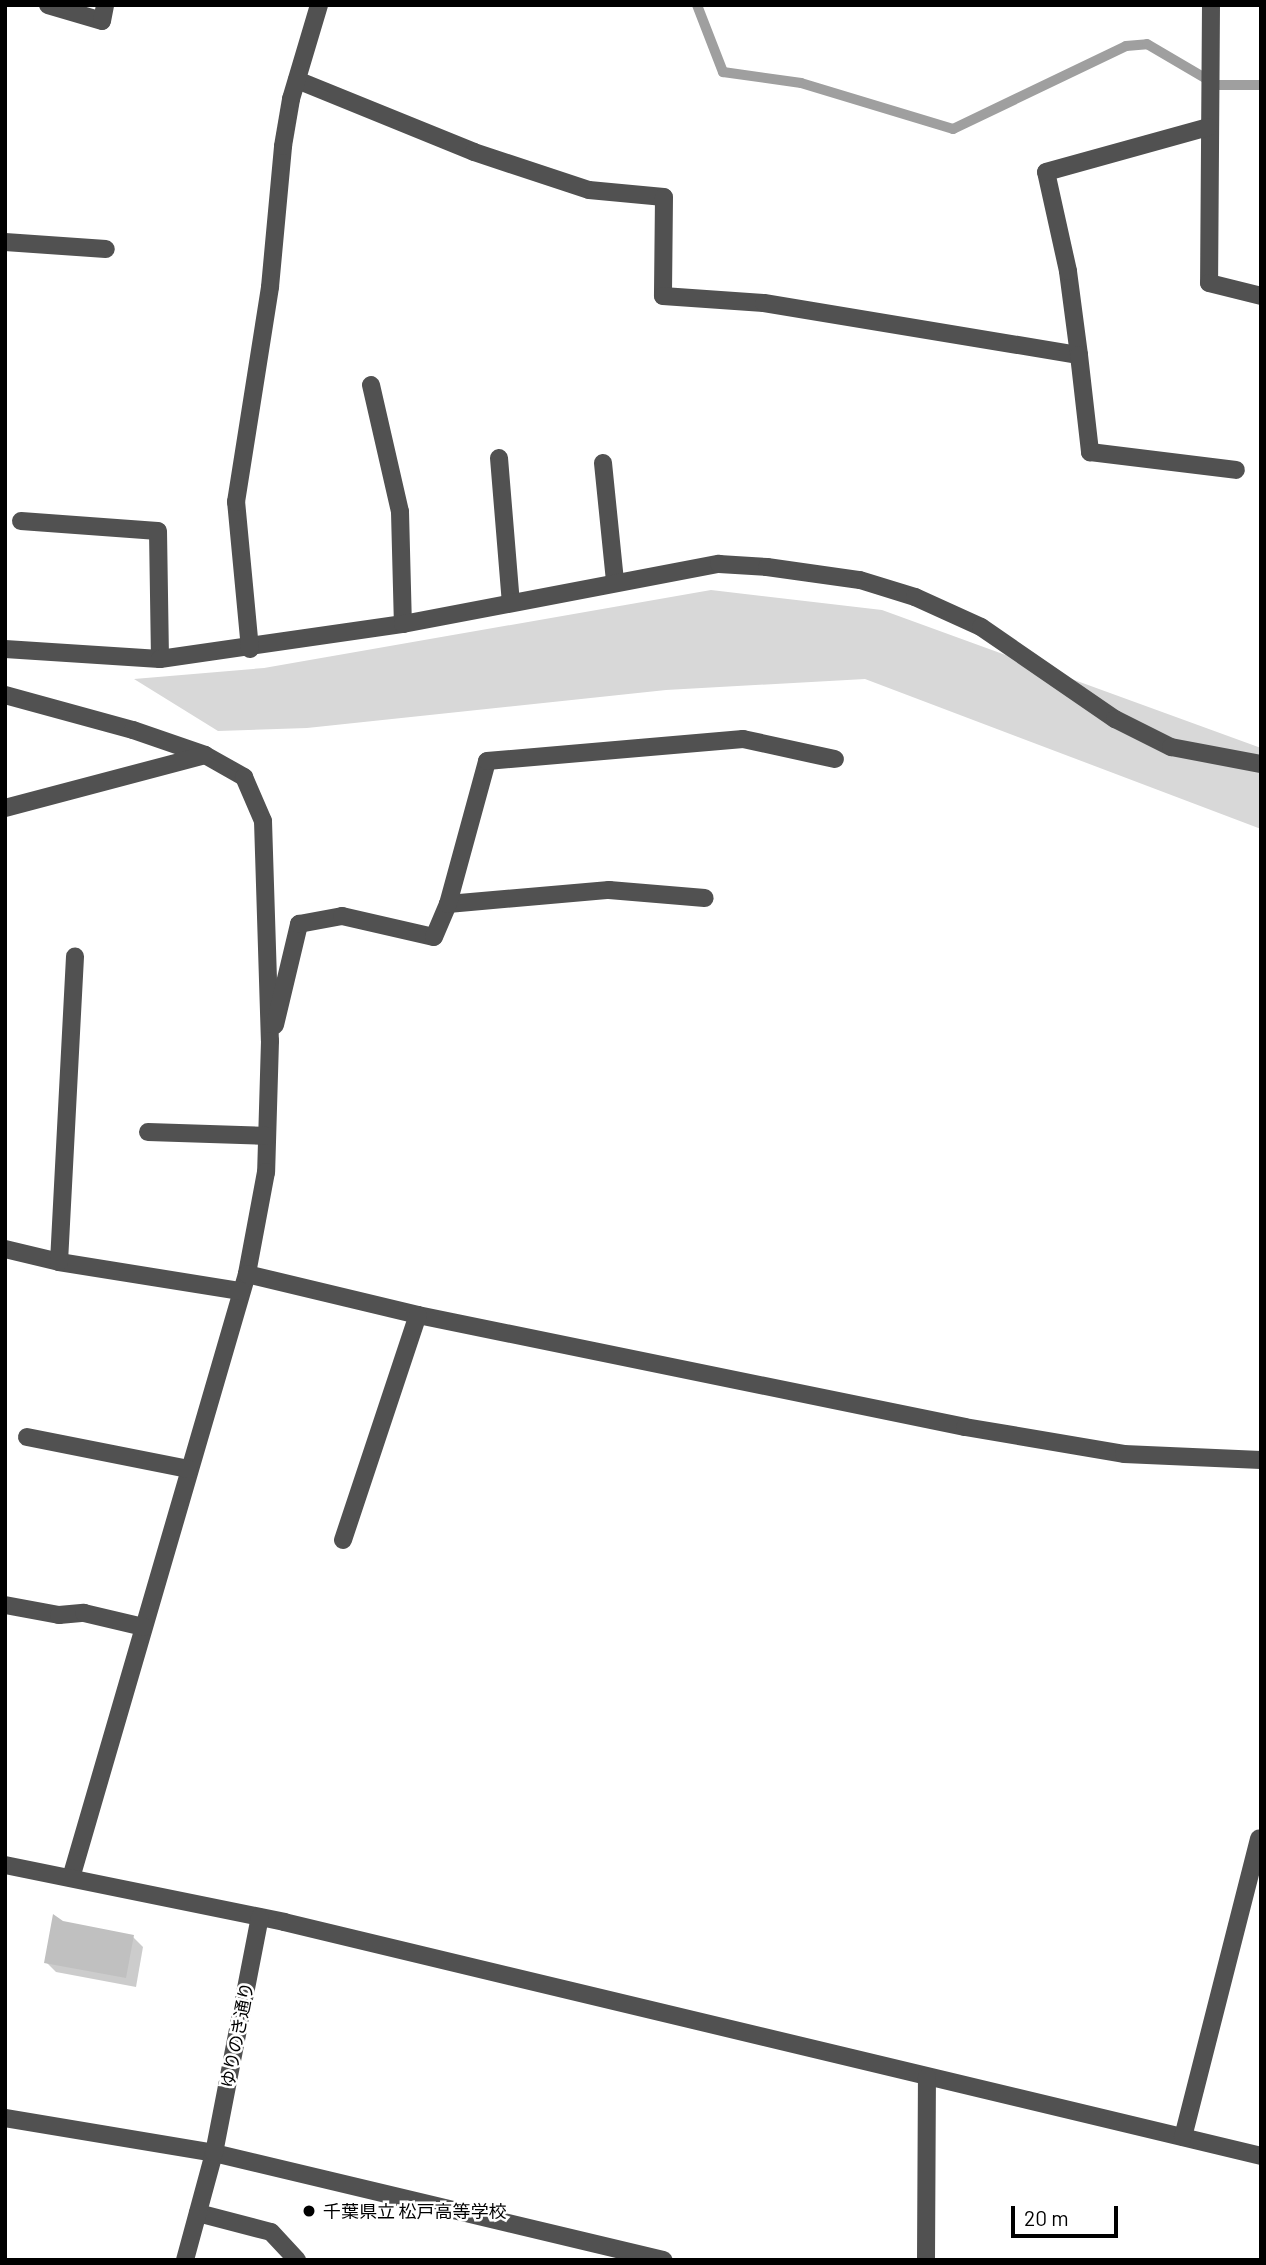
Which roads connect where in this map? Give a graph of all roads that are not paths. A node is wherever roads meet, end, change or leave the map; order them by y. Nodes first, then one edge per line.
1 (48, 5) edge
2 (105, 5) edge
3 (319, 5) edge
4 (1211, 5) edge
5 (297, 80) junction
6 (1208, 127) junction
7 (5, 242) edge
8 (106, 249) dead end
9 (1261, 296) edge
10 (1079, 355) junction
11 (371, 385) dead end
12 (499, 458) dead end
13 (603, 463) dead end
14 (1236, 470) dead end
15 (20, 521) dead end
16 (615, 581) junction
17 (511, 603) junction
18 (403, 624) junction
19 (5, 649) edge
20 (250, 649) junction
21 (160, 659) junction
22 (5, 695) edge
23 (205, 755) junction
24 (835, 759) dead end
25 (1261, 764) edge
26 (5, 808) edge
27 (705, 898) dead end
28 (448, 904) junction
29 (75, 956) dead end
30 (270, 1041) junction
31 (148, 1132) dead end
32 (267, 1136) junction
33 (5, 1249) edge
34 (59, 1262) junction
35 (244, 1282) junction
36 (418, 1315) junction
37 (27, 1437) dead end
38 (1261, 1460) edge
39 (189, 1469) junction
40 (343, 1540) dead end
41 (5, 1605) edge
42 (143, 1627) junction
43 (1259, 1839) dead end
44 (5, 1865) edge
45 (71, 1878) junction
46 (260, 1917) junction
47 (927, 2077) junction
48 (5, 2118) edge
49 (1183, 2137) junction
50 (214, 2153) junction
51 (1261, 2156) edge
52 (198, 2213) junction
53 (185, 2260) edge
54 (297, 2260) edge
55 (663, 2260) edge
56 (926, 2260) edge

1 - 2 street
3 - 5 street
4 - 6 street
5 - 10 street
5 - 20 street
6 - 9 street
6 - 10 street
7 - 8 street
10 - 14 street
11 - 18 street
12 - 17 street
13 - 16 street
15 - 21 street
16 - 17 street
16 - 25 street
17 - 18 street
18 - 20 street
19 - 21 street
20 - 21 street
22 - 23 street
23 - 26 street
23 - 30 street
24 - 28 street
27 - 28 street
28 - 30 street
29 - 34 street
30 - 32 street
31 - 32 street
32 - 35 street
33 - 34 street
34 - 35 street
35 - 36 street
35 - 39 street
36 - 38 street
36 - 40 street
37 - 39 street
39 - 42 street
41 - 42 street
42 - 45 street
43 - 49 street
44 - 45 street
45 - 46 street
46 - 47 street
46 - 50 street, ゆりのき通り
47 - 49 street
47 - 56 street
48 - 50 street
49 - 51 street
50 - 52 street, ゆりのき通り
50 - 55 street
52 - 53 street, ゆりのき通り
52 - 54 street

